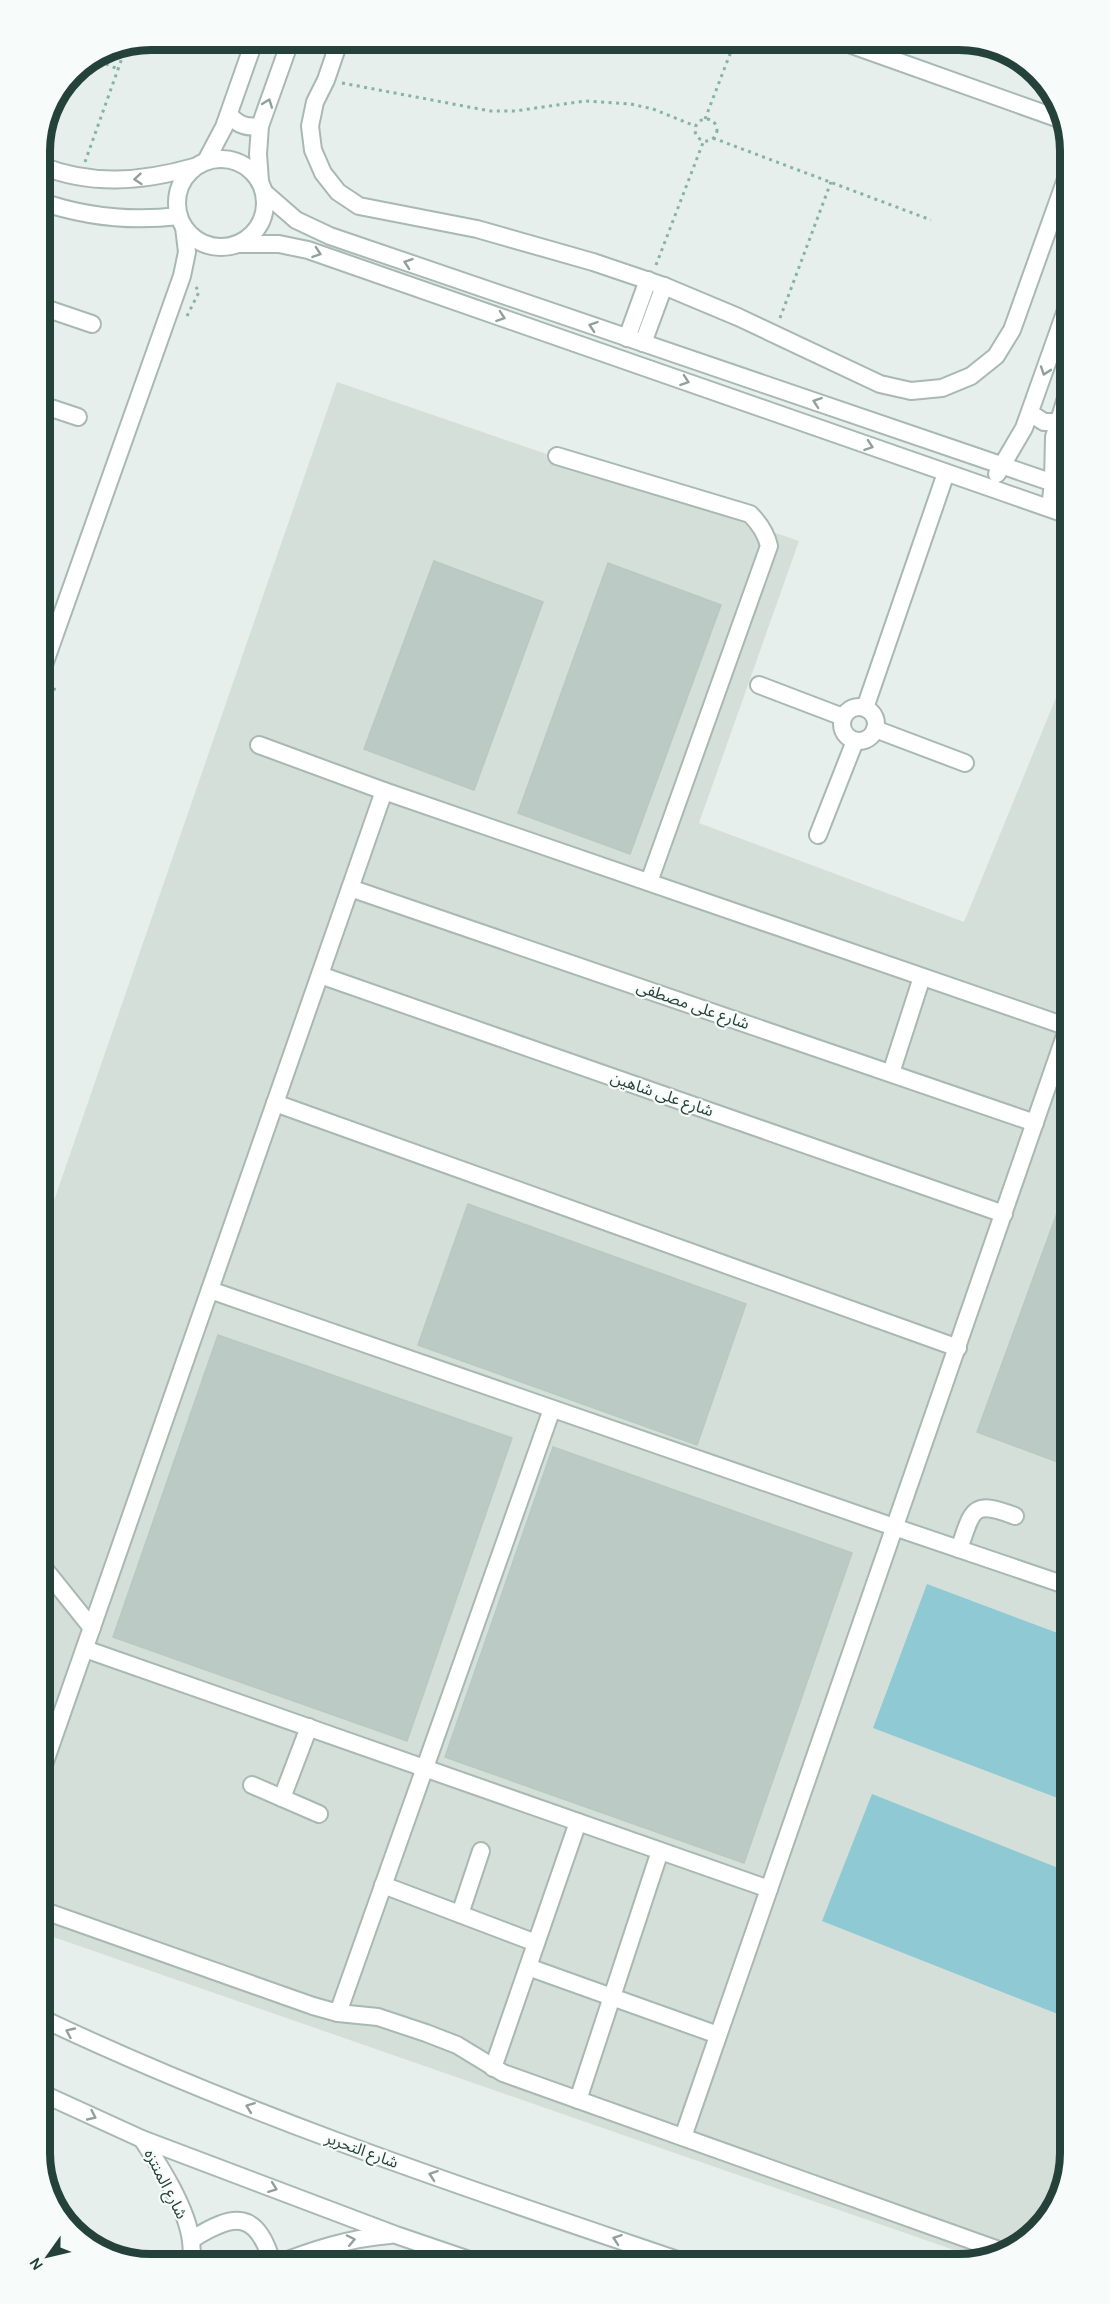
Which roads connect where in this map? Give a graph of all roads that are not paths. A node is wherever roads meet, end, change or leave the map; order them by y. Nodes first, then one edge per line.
1 (251, 50) edge
2 (287, 50) edge
3 (336, 50) edge
4 (866, 50) edge
5 (229, 114) junction
6 (1055, 117) edge
7 (260, 126) junction
8 (200, 164) junction
9 (50, 168) edge
10 (262, 187) junction
11 (1060, 196) edge
12 (50, 204) edge
13 (296, 220) junction
14 (181, 222) junction
15 (238, 244) junction
16 (292, 246) junction
17 (654, 283) junction
18 (50, 310) edge
19 (92, 324) dead end
20 (1060, 327) edge
21 (635, 340) junction
22 (50, 408) edge
23 (1030, 413) junction
24 (1060, 413) edge
25 (78, 417) dead end
26 (1057, 422) junction
27 (959, 451) junction
28 (558, 456) dead end
29 (1001, 466) junction
30 (949, 474) junction
31 (1053, 483) junction
32 (1060, 485) edge
33 (992, 487) junction
34 (1050, 508) junction
35 (1060, 512) edge
36 (50, 648) edge
37 (759, 685) dead end
38 (865, 708) junction
39 (843, 717) junction
40 (875, 729) junction
41 (855, 741) junction
42 (259, 745) dead end
43 (965, 763) dead end
44 (384, 791) junction
45 (818, 835) dead end
46 (649, 882) junction
47 (350, 888) junction
48 (320, 975) junction
49 (922, 977) junction
50 (1060, 1025) edge
51 (1060, 1055) edge
52 (891, 1073) junction
53 (275, 1103) junction
54 (1035, 1123) junction
55 (1004, 1214) junction
56 (210, 1290) junction
57 (958, 1348) junction
58 (552, 1409) junction
59 (1015, 1516) dead end
60 (894, 1527) junction
61 (959, 1549) junction
62 (50, 1576) edge
63 (1060, 1583) edge
64 (92, 1628) junction
65 (85, 1649) junction
66 (309, 1727) junction
67 (50, 1748) edge
68 (425, 1768) junction
69 (252, 1785) dead end
70 (282, 1798) junction
71 (319, 1814) dead end
72 (578, 1822) junction
73 (481, 1851) dead end
74 (660, 1851) junction
75 (383, 1885) junction
76 (769, 1889) junction
77 (50, 1913) edge
78 (460, 1914) junction
79 (536, 1943) junction
80 (528, 1967) junction
81 (612, 1997) junction
82 (338, 2013) junction
83 (50, 2022) edge
84 (718, 2035) junction
85 (493, 2068) junction
86 (50, 2097) edge
87 (578, 2100) junction
88 (683, 2137) junction
89 (142, 2139) junction
90 (396, 2235) junction
91 (191, 2240) junction
92 (641, 2248) junction
93 (994, 2248) edge
94 (192, 2254) edge
95 (270, 2254) edge
96 (305, 2254) edge
97 (451, 2254) edge
98 (648, 2254) edge
99 (659, 2254) edge

1 - 5 street
7 -> 2 street
3 - 17 street
4 - 6 street
5 - 7 street
5 - 8 street
7 - 10 street
8 -> 9 street
8 - 10 street
8 - 14 street
10 - 13 street
10 - 15 street
11 - 17 street
12 - 14 street
13 - 16 street
21 -> 13 street
14 - 15 street
14 - 36 street
15 - 16 street
16 -> 30 street
17 - 21 street
18 - 19 street
20 -> 23 street
27 -> 21 street
22 - 25 street
23 - 26 street
23 - 29 street
24 - 26 street
26 - 31 street
27 - 29 street
27 - 30 street
28 - 46 street
29 - 31 street
29 - 33 street
30 - 33 street
30 - 38 street
31 - 32 street
31 - 34 street
33 - 34 street
34 - 35 street
37 - 39 street
38 - 39 street
38 - 40 street
39 - 41 street
40 - 41 street
40 - 43 street
41 - 45 street
42 - 44 street
44 - 46 street
44 - 47 street
46 - 49 street
47 - 48 street
47 - 52 street, شارع على مصطفى
48 - 53 street
48 - 55 street, شارع على شاهين
49 - 50 street
49 - 52 street
51 - 54 street
52 - 54 street, شارع على مصطفى
53 - 56 street
53 - 57 street
54 - 55 street
55 - 57 street
56 - 58 street
56 - 64 street
57 - 60 street
58 - 60 street
58 - 68 street
59 - 61 street
60 - 61 street
60 - 76 street
61 - 63 street
62 - 64 street
64 - 65 street
65 - 66 street
65 - 67 street
66 - 68 street
66 - 70 street
68 - 72 street
68 - 75 street
69 - 70 street
70 - 71 street
72 - 74 street
72 - 79 street
73 - 78 street
74 - 76 street
74 - 81 street
75 - 78 street
75 - 82 street
76 - 84 street
77 - 82 street
78 - 79 street
79 - 80 street
80 - 81 street
80 - 85 street
81 - 84 street
81 - 87 street
82 - 85 street
92 -> 83 street, شارع التحرير
84 - 88 street
85 - 87 street
86 -> 89 street
87 - 88 street
88 - 93 street
89 -> 90 street
89 - 91 street, شارع المنتزه
96 -> 90 street
90 - 97 street
91 - 94 street, شارع المنتزه
91 - 95 street
92 - 98 street
92 - 99 street, شارع التحرير

